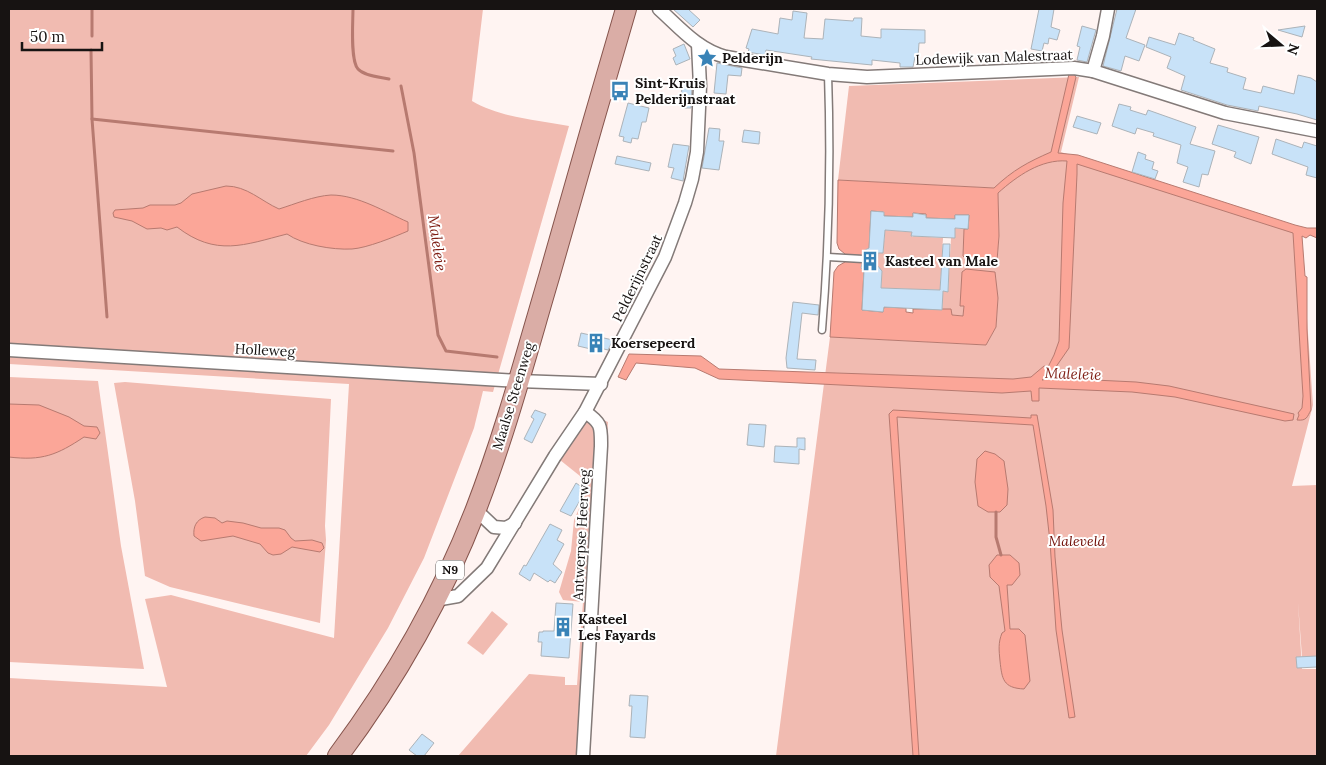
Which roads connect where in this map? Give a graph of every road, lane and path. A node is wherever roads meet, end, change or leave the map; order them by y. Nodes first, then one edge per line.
1 (626, 9) edge
2 (659, 9) edge
3 (1108, 9) edge
4 (698, 44) junction
5 (1093, 71) junction
6 (828, 74) junction
7 (1317, 131) edge
8 (828, 257) junction
9 (863, 259) dead end
10 (822, 330) dead end
11 (9, 350) edge
12 (518, 381) junction
13 (600, 384) junction
14 (585, 412) junction
15 (476, 510) junction
16 (515, 523) junction
17 (435, 600) junction
18 (338, 756) edge
19 (582, 756) edge

1 - 12 main road, Maalse Steenweg / N9
2 - 4 street
3 - 5 street
4 - 6 street, Lodewijk van Malestraat
4 - 13 street, Pelderijnstraat
5 - 6 street, Lodewijk van Malestraat
5 - 7 street, Lodewijk van Malestraat
6 - 8 lane
8 - 9 lane
8 - 10 lane
11 - 12 street, Holleweg
12 - 13 street, Holleweg
12 - 15 main road, Maalse Steenweg / N9
13 - 14 street, Pelderijnstraat
14 - 16 street, Pelderijnstraat
14 - 19 street, Antwerpse Heerweg
15 - 16 street
15 - 17 main road, Maalse Steenweg / N9
16 - 17 street, Pelderijnstraat
17 - 18 main road, Maalse Steenweg / N9

